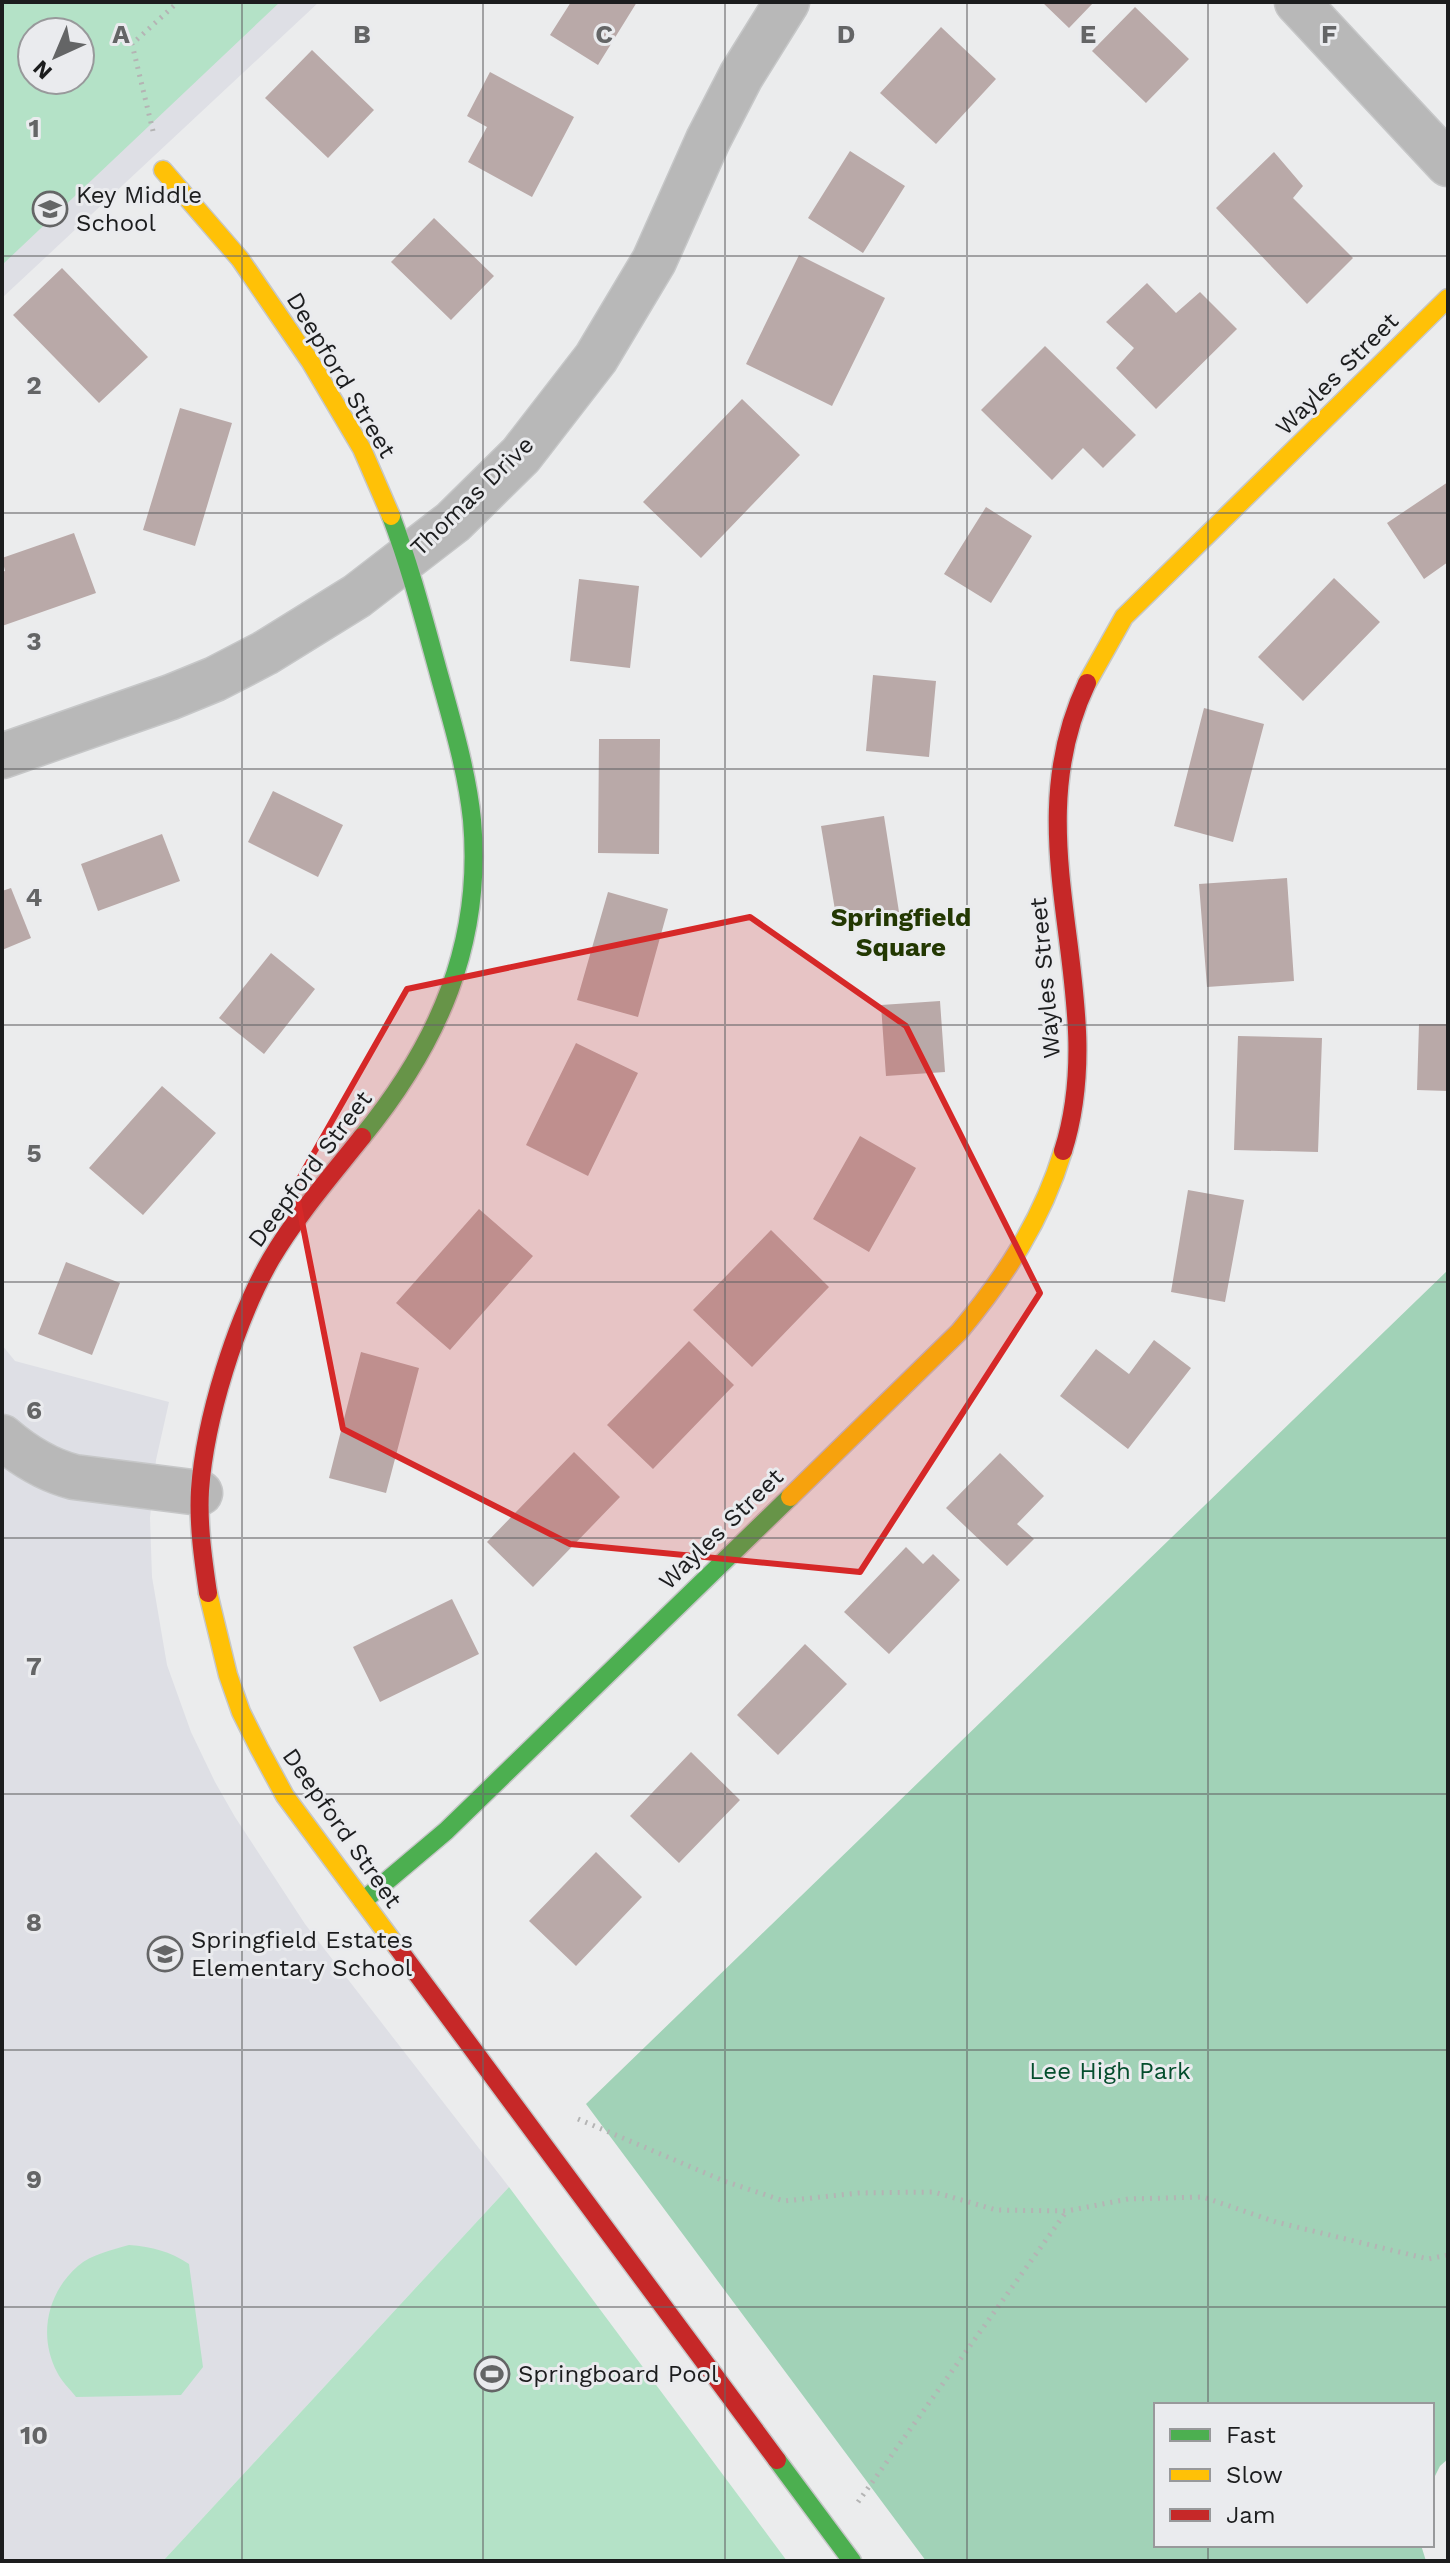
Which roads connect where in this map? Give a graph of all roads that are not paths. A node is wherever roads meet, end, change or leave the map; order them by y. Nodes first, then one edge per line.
1 (787, 2) edge
2 (1297, 2) edge
3 (1448, 164) edge
4 (163, 170) road end
5 (1448, 298) edge
6 (407, 559) junction
7 (2, 756) edge
8 (2, 1437) edge
9 (200, 1493) junction
10 (363, 1901) junction
11 (852, 2561) edge

1 - 6 street, Thomas Drive
2 - 3 street
4 - 6 street, Deepford Street
5 - 10 street, Wayles Street
6 - 7 street, Thomas Drive
6 - 9 street, Deepford Street
8 - 9 street
9 - 10 street, Deepford Street
10 - 11 street, Deepford Street

